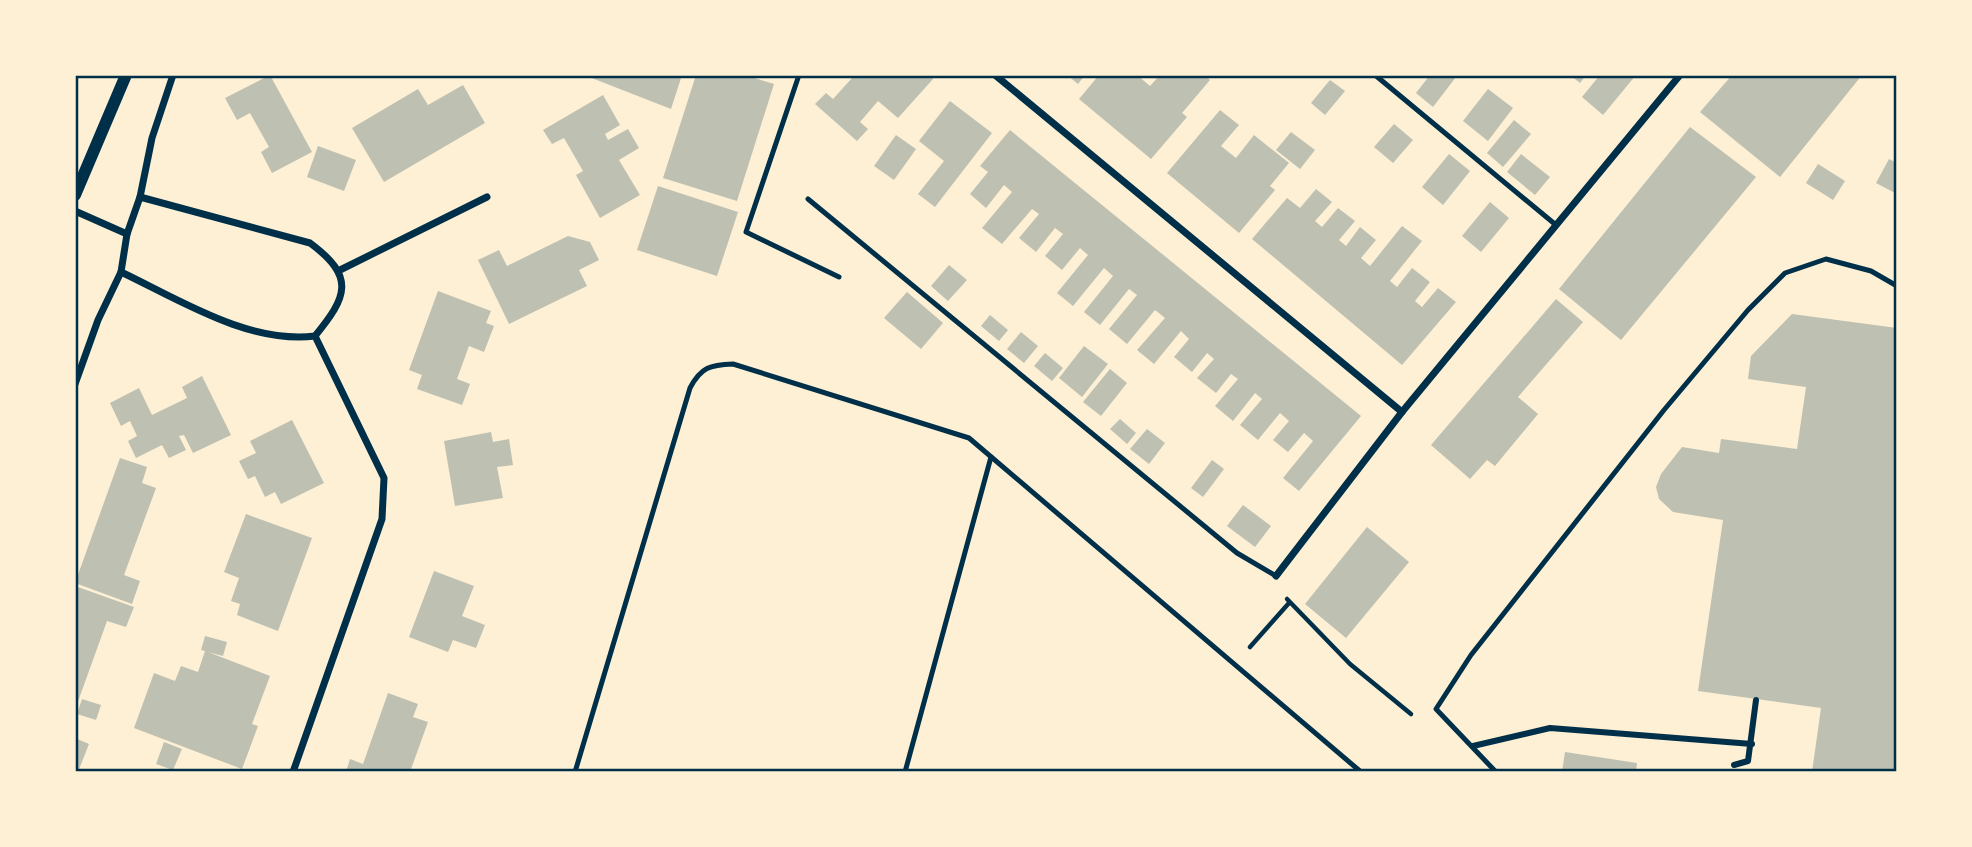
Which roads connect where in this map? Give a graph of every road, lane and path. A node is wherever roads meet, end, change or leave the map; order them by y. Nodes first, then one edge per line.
1 (126, 75) edge
2 (173, 75) edge
3 (799, 75) edge
4 (995, 75) edge
5 (1376, 75) edge
6 (1680, 75) edge
7 (75, 195) edge
8 (140, 197) junction
9 (487, 197) dead end
10 (808, 199) dead end
11 (75, 211) edge
12 (1556, 225) junction
13 (127, 234) junction
14 (338, 271) junction
15 (121, 272) junction
16 (839, 277) dead end
17 (1897, 286) edge
18 (315, 336) junction
19 (75, 384) edge
20 (1402, 412) junction
21 (991, 457) junction
22 (1276, 576) junction
23 (1289, 603) junction
24 (1250, 647) dead end
25 (1756, 700) dead end
26 (1436, 709) junction
27 (1752, 744) junction
28 (1473, 746) junction
29 (1734, 765) dead end
30 (293, 772) edge
31 (575, 772) edge
32 (905, 772) edge
33 (1361, 772) edge
34 (1496, 772) edge

1 - 7 street
2 - 8 street
3 - 16 lane
4 - 20 street
5 - 12 lane
6 - 12 street
8 - 13 street
8 - 14 street
9 - 14 street
10 - 22 lane
11 - 13 street
12 - 20 street
13 - 15 street
14 - 18 street
15 - 18 street
15 - 19 street
17 - 26 lane
18 - 30 street
20 - 22 street
21 - 31 lane
21 - 32 lane
21 - 33 lane
22 - 23 path
23 - 24 path
23 - 26 path
25 - 27 street
26 - 28 lane
27 - 28 street
27 - 29 street
28 - 34 lane

